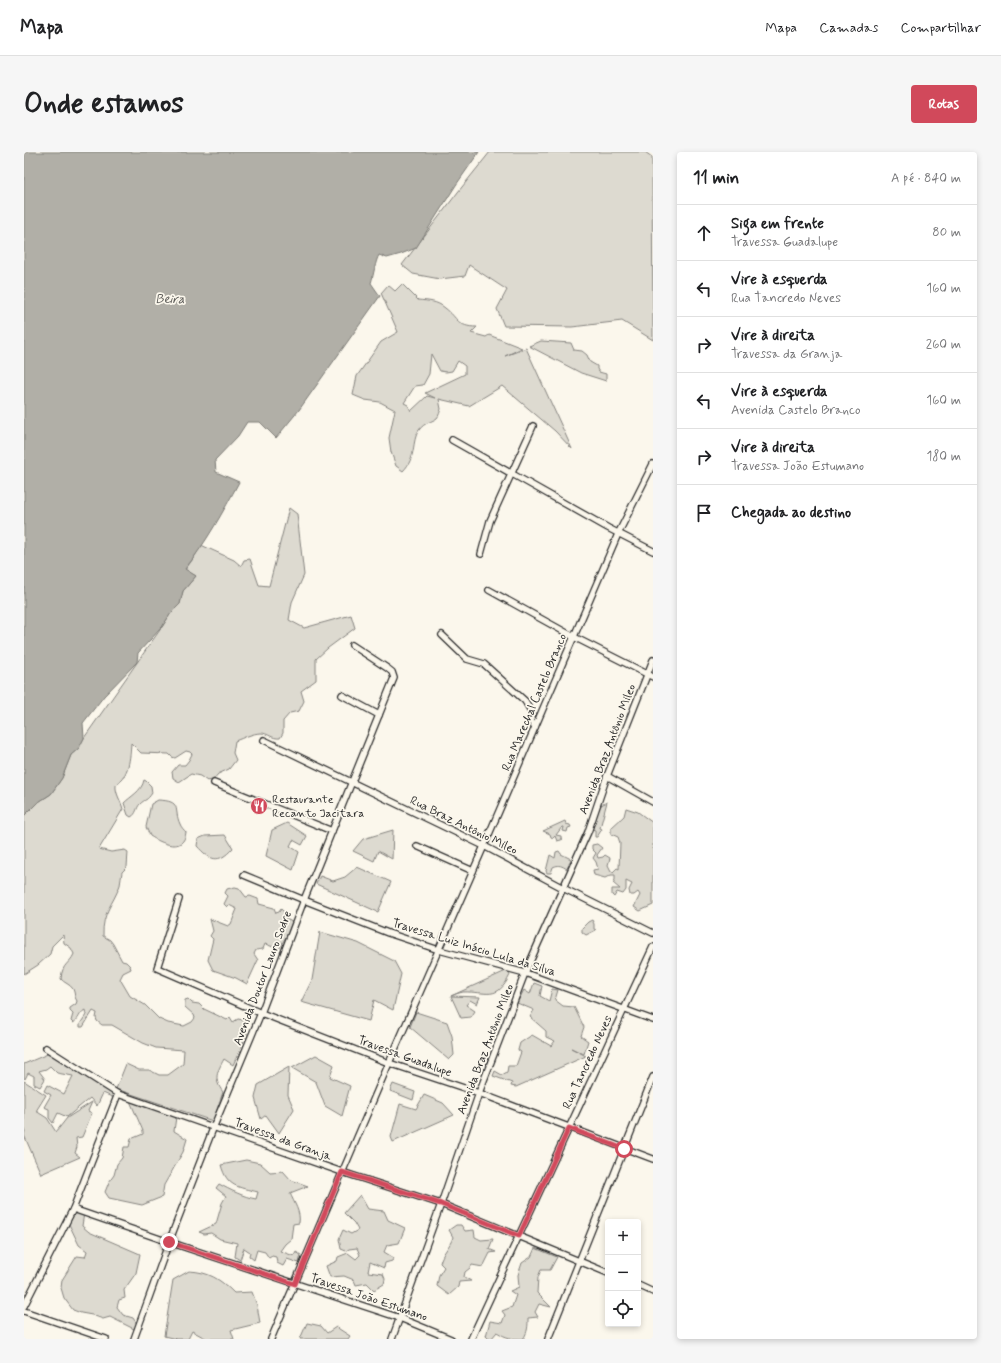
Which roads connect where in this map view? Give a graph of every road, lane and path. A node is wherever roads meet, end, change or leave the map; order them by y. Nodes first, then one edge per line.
1 (533, 426) dead end
2 (452, 440) dead end
3 (653, 464) edge
4 (511, 474) junction
5 (618, 534) junction
6 (653, 551) edge
7 (481, 554) dead end
8 (489, 590) dead end
9 (442, 635) dead end
10 (574, 637) junction
11 (352, 645) dead end
12 (653, 660) edge
13 (647, 674) junction
14 (653, 677) edge
15 (342, 695) dead end
16 (379, 715) junction
17 (535, 727) junction
18 (264, 740) dead end
19 (606, 776) junction
20 (214, 783) dead end
21 (352, 783) junction
22 (653, 802) edge
23 (332, 831) junction
24 (417, 846) dead end
25 (484, 846) junction
26 (473, 871) junction
27 (244, 875) dead end
28 (563, 888) junction
29 (179, 899) dead end
30 (304, 900) junction
31 (653, 933) edge
32 (653, 947) edge
33 (438, 950) junction
34 (525, 973) junction
35 (623, 1009) junction
36 (261, 1013) junction
37 (653, 1020) edge
38 (46, 1048) dead end
39 (389, 1063) junction
40 (653, 1077) edge
41 (479, 1093) junction
42 (118, 1094) junction
43 (214, 1126) junction
44 (569, 1128) junction
45 (624, 1149) junction
46 (653, 1159) edge
47 (342, 1172) junction
48 (441, 1204) junction
49 (73, 1209) junction
50 (519, 1236) junction
51 (169, 1242) junction
52 (579, 1260) junction
53 (605, 1272) edge
54 (295, 1284) junction
55 (641, 1286) edge
56 (653, 1292) edge
57 (24, 1306) edge
58 (24, 1311) edge
59 (400, 1318) junction
60 (106, 1339) edge
61 (134, 1339) edge
62 (271, 1339) edge
63 (392, 1339) edge
64 (451, 1339) edge
65 (471, 1339) edge
66 (548, 1339) edge

1 - 4 street
2 - 4 street
3 - 5 street, Rua Marechal Castelo Branco
4 - 5 street
4 - 7 street
5 - 6 street
5 - 10 street, Rua Marechal Castelo Branco
8 - 10 street
9 - 17 street
10 - 13 street
10 - 17 street, Rua Marechal Castelo Branco
11 - 16 street, Avenida Doutor Lauro Sodre
12 - 13 street, Avenida Braz Antônio Mileo
13 - 14 street
13 - 19 street, Avenida Braz Antônio Mileo
15 - 16 street
16 - 21 street, Avenida Doutor Lauro Sodre
17 - 25 street, Rua Marechal Castelo Branco
18 - 21 street, Rua Braz Antônio Mileo
19 - 22 street
19 - 28 street, Avenida Braz Antônio Mileo
20 - 23 street
21 - 23 street, Avenida Doutor Lauro Sodre
21 - 25 street, Rua Braz Antônio Mileo
23 - 30 street, Avenida Doutor Lauro Sodre
24 - 26 street
25 - 26 street, Rua Marechal Castelo Branco
25 - 28 street, Rua Braz Antônio Mileo
26 - 33 street, Rua Marechal Castelo Branco
27 - 30 street, Travessa Luiz Inácio Lula da Silva
28 - 31 street, Rua Braz Antônio Mileo
28 - 34 street, Avenida Braz Antônio Mileo
29 - 36 street, Travessa Guadalupe
30 - 33 street, Travessa Luiz Inácio Lula da Silva
30 - 36 street, Avenida Doutor Lauro Sodre
32 - 35 street, Rua Tancredo Neves
33 - 34 street, Travessa Luiz Inácio Lula da Silva
33 - 39 street, Rua Marechal Castelo Branco
34 - 35 street, Travessa Luiz Inácio Lula da Silva
34 - 41 street, Avenida Braz Antônio Mileo
35 - 37 street, Travessa Luiz Inácio Lula da Silva
35 - 44 street, Rua Tancredo Neves
36 - 39 street, Travessa Guadalupe
36 - 43 street, Avenida Doutor Lauro Sodre
38 - 42 street, Travessa da Granja
39 - 41 street, Travessa Guadalupe
39 - 47 street, Rua Marechal Castelo Branco
40 - 45 street
41 - 44 street, Travessa Guadalupe
41 - 48 street, Avenida Braz Antônio Mileo
42 - 43 street, Travessa da Granja
42 - 49 street
43 - 47 street, Travessa da Granja
43 - 51 street, Avenida Doutor Lauro Sodre
44 - 45 street, Travessa Guadalupe
44 - 50 street, Rua Tancredo Neves
45 - 46 street, Travessa Guadalupe
45 - 52 street
47 - 48 street, Travessa da Granja
47 - 54 street, Rua Marechal Castelo Branco
48 - 50 street, Travessa da Granja
48 - 59 street, Avenida Braz Antônio Mileo
49 - 51 street, Travessa João Estumano
49 - 57 street
50 - 52 street, Travessa da Granja
50 - 65 street, Rua Tancredo Neves
51 - 54 street, Travessa João Estumano
51 - 61 street, Avenida Doutor Lauro Sodre
52 - 53 street, Travessa da Granja
52 - 66 street
54 - 59 street, Travessa João Estumano
54 - 62 street, Rua Marechal Castelo Branco
55 - 56 street
58 - 60 street
59 - 63 street, Avenida Braz Antônio Mileo
59 - 64 street, Travessa João Estumano

